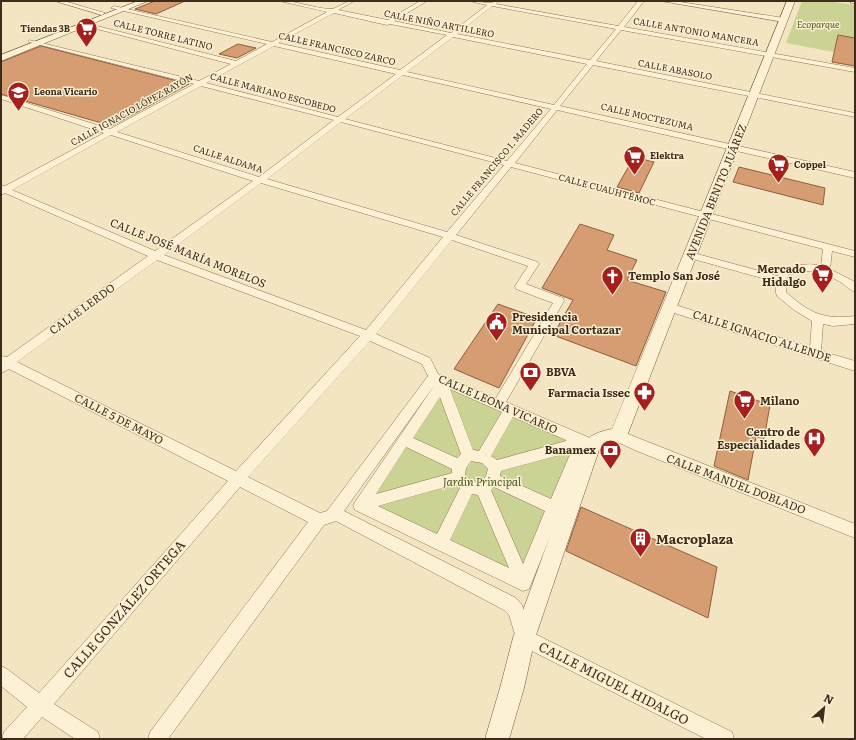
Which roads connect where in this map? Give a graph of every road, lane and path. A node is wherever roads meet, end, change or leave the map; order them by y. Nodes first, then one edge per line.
1 (58, 1) edge
2 (133, 1) edge
3 (144, 1) edge
4 (283, 1) edge
5 (351, 1) edge
6 (424, 1) edge
7 (472, 1) edge
8 (641, 1) edge
9 (664, 1) edge
10 (791, 1) edge
11 (494, 3) edge
12 (118, 9) junction
13 (333, 11) junction
14 (102, 13) junction
15 (784, 20) junction
16 (387, 22) junction
17 (85, 25) junction
18 (621, 28) junction
19 (451, 36) junction
20 (36, 42) junction
21 (271, 44) junction
22 (1, 53) edge
23 (769, 54) junction
24 (1, 58) edge
25 (237, 63) junction
26 (590, 63) junction
27 (855, 70) edge
28 (400, 73) junction
29 (199, 83) junction
30 (755, 95) junction
31 (1, 97) edge
32 (556, 107) junction
33 (855, 115) edge
34 (339, 120) junction
35 (112, 132) junction
36 (734, 147) junction
37 (509, 164) junction
38 (855, 175) edge
39 (260, 180) junction
40 (2, 190) edge
41 (706, 215) junction
42 (449, 236) junction
43 (828, 247) junction
44 (855, 254) edge
45 (690, 255) junction
46 (157, 256) junction
47 (825, 271) junction
48 (780, 280) junction
49 (855, 288) edge
50 (670, 307) junction
51 (818, 320) junction
52 (855, 320) edge
53 (368, 335) junction
54 (815, 353) junction
55 (3, 364) edge
56 (855, 366) edge
57 (438, 381) junction
58 (503, 409) junction
59 (618, 436) junction
60 (404, 440) junction
61 (586, 444) junction
62 (475, 474) junction
63 (238, 479) junction
64 (360, 505) junction
65 (554, 508) junction
66 (334, 512) junction
67 (318, 520) junction
68 (855, 530) edge
69 (440, 544) junction
70 (523, 583) junction
71 (524, 638) junction
72 (1, 676) edge
73 (40, 705) junction
74 (11, 739) edge
75 (91, 739) edge
76 (157, 739) edge
77 (497, 739) edge
78 (725, 739) edge

1 - 14 street
2 - 12 street
3 - 12 street
4 - 13 street, CALLE NIÑO ARTILLERO
5 - 13 street, CALLE IGNACIO LÓPEZ RAYÓN
6 - 16 street
7 - 11 street, CALLE ANTONIO MANCERA
8 - 18 street, CALLE FRANCISCO I. MADERO
9 - 15 street
10 - 15 street, AVENIDA BENITO JUÁREZ
11 - 18 street, CALLE ANTONIO MANCERA
11 - 19 street, CALLE LERDO
12 - 14 street
12 - 17 street
12 - 21 street, CALLE FRANCISCO ZARCO
13 - 16 street, CALLE NIÑO ARTILLERO
13 - 21 street, CALLE IGNACIO LÓPEZ RAYÓN
14 - 20 street
15 - 23 street, AVENIDA BENITO JUÁREZ
16 - 19 street, CALLE NIÑO ARTILLERO
17 - 20 street
17 - 25 street, CALLE TORRE LATINO
18 - 23 street, CALLE ANTONIO MANCERA
18 - 26 street, CALLE FRANCISCO I. MADERO
19 - 26 street, CALLE NIÑO ARTILLERO
19 - 28 street, CALLE LERDO
20 - 22 street
20 - 24 street
20 - 29 street, CALLE MARIANO ESCOBEDO
21 - 25 street, CALLE IGNACIO LÓPEZ RAYÓN
21 - 28 street, CALLE FRANCISCO ZARCO
23 - 27 street, CALLE ANTONIO MANCERA
23 - 30 street, AVENIDA BENITO JUÁREZ
25 - 29 street, CALLE IGNACIO LÓPEZ RAYÓN
26 - 30 street, CALLE ABASOLO
26 - 32 street, CALLE FRANCISCO I. MADERO
28 - 32 street, CALLE FRANCISCO ZARCO
28 - 34 street, CALLE LERDO
29 - 34 street, CALLE MARIANO ESCOBEDO
29 - 35 street, CALLE IGNACIO LÓPEZ RAYÓN
30 - 33 street, CALLE ABASOLO
30 - 36 street, AVENIDA BENITO JUÁREZ
31 - 35 street, CALLE ALDAMA
32 - 36 street, CALLE MOCTEZUMA
32 - 37 street, CALLE FRANCISCO I. MADERO
34 - 37 street, CALLE MARIANO ESCOBEDO
34 - 39 street, CALLE LERDO
35 - 39 street, CALLE ALDAMA
35 - 40 street, CALLE IGNACIO LÓPEZ RAYÓN
36 - 38 street, CALLE MOCTEZUMA
36 - 41 street, AVENIDA BENITO JUÁREZ
37 - 41 street, CALLE CUAUHTÉMOC
37 - 42 street, CALLE FRANCISCO I. MADERO
39 - 42 street, CALLE ALDAMA
39 - 46 street, CALLE LERDO
40 - 46 street, CALLE JOSÉ MARÍA MORELOS
41 - 43 street, CALLE CUAUHTÉMOC
41 - 45 street, AVENIDA BENITO JUÁREZ
42 - 53 street, CALLE FRANCISCO I. MADERO
42 - 58 street, CALLE ALDAMA
43 - 44 street, CALLE CUAUHTÉMOC
43 - 47 street
45 - 48 street
45 - 50 street, AVENIDA BENITO JUÁREZ
46 - 53 street, CALLE JOSÉ MARÍA MORELOS
46 - 55 street, CALLE LERDO
47 - 48 street
47 - 49 street
48 - 51 street
50 - 54 street, CALLE IGNACIO ALLENDE
50 - 59 street, AVENIDA BENITO JUÁREZ
51 - 52 street
51 - 54 street
53 - 57 street, CALLE LEONA VICARIO
53 - 63 street, CALLE GONZÁLEZ ORTEGA
54 - 56 street, CALLE IGNACIO ALLENDE
55 - 63 street, CALLE 5 DE MAYO
57 - 58 street
57 - 60 street
57 - 62 street, CALLE LEONA VICARIO
57 - 66 street
58 - 61 street
58 - 62 street
59 - 61 street
59 - 68 street, CALLE MANUEL DOBLADO
60 - 62 street
60 - 64 street
61 - 62 street
61 - 65 street
61 - 71 street
62 - 64 street
62 - 65 street
62 - 69 street
62 - 70 street, CALLE LEONA VICARIO
63 - 67 street, CALLE 5 DE MAYO
63 - 73 street, CALLE GONZÁLEZ ORTEGA
64 - 69 street
65 - 70 street
66 - 67 street
66 - 71 street
67 - 76 street
69 - 70 street
71 - 77 street
71 - 78 street, CALLE MIGUEL HIDALGO
72 - 73 street
73 - 74 street, CALLE GONZÁLEZ ORTEGA
73 - 75 street

